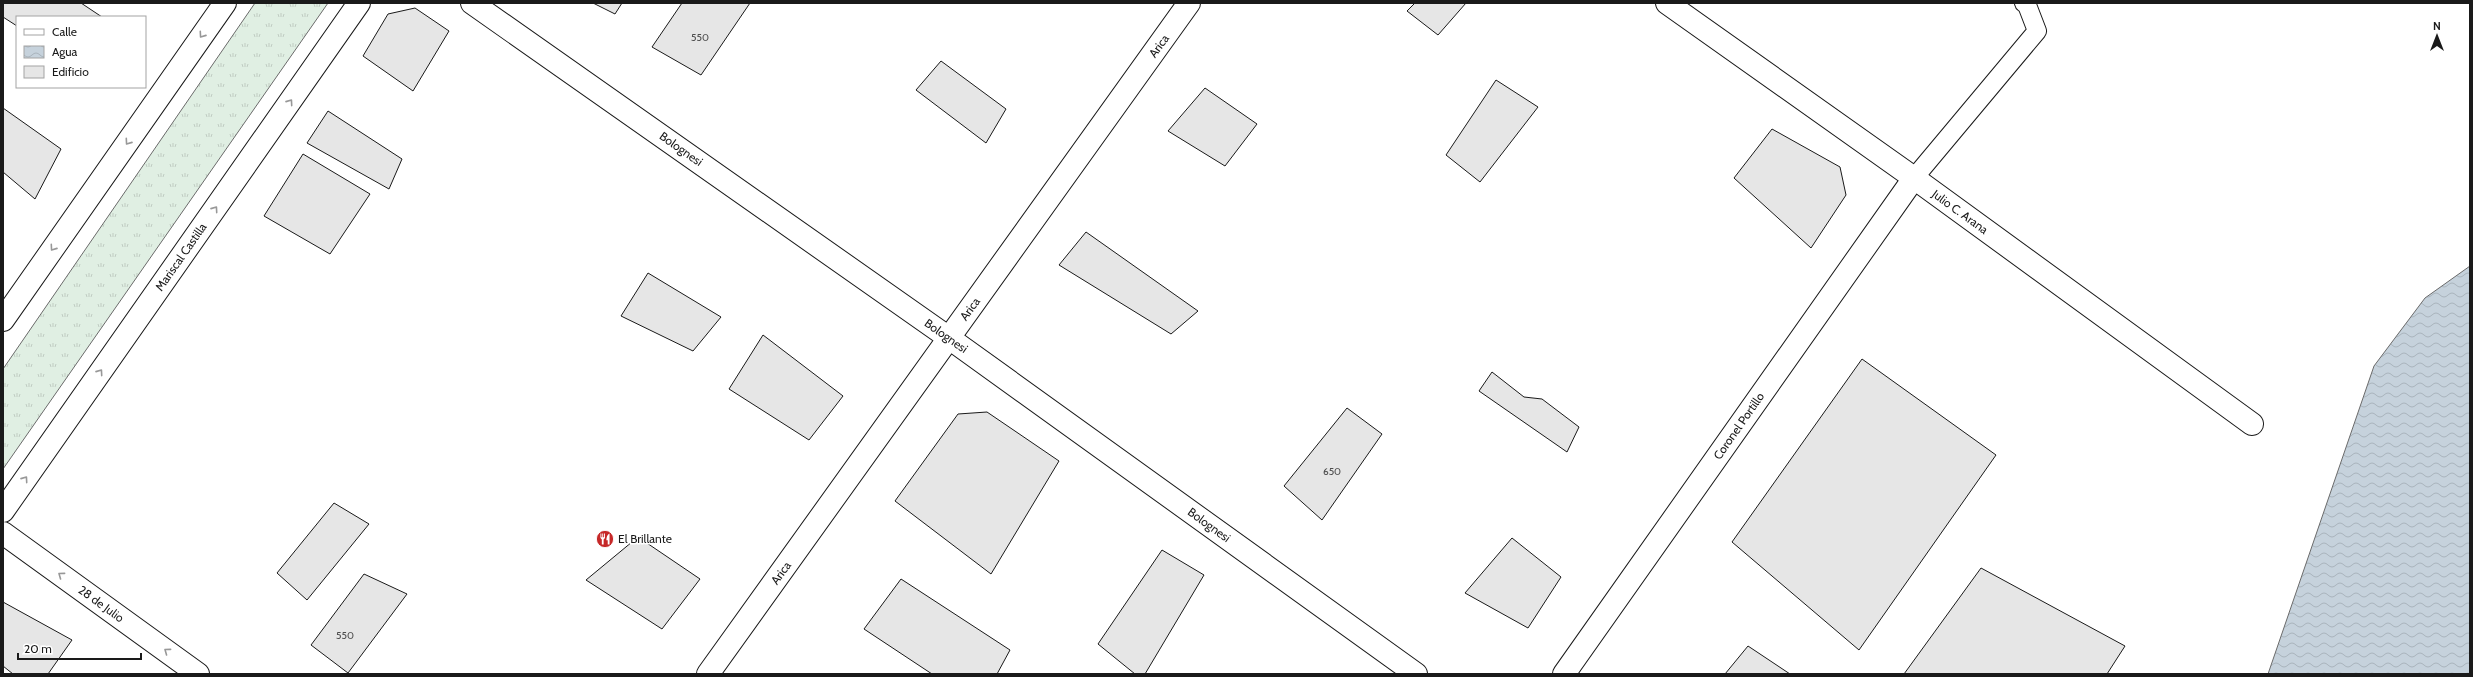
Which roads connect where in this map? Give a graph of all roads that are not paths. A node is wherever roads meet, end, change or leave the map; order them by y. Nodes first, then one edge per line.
1 (225, 3) edge
2 (359, 3) edge
3 (472, 3) edge
4 (1189, 3) edge
5 (1667, 3) edge
6 (2024, 3) edge
7 (1914, 178) junction
8 (3, 320) edge
9 (950, 338) junction
10 (2252, 424) dead end
11 (3, 511) edge
12 (3, 533) edge
13 (198, 674) edge
14 (708, 674) edge
15 (1416, 674) edge
16 (1564, 674) edge

1 -> 8 street
11 -> 2 street, Mariscal Castilla
3 - 9 street, Bolognesi
4 - 9 street, Arica
5 - 7 street, Julio C. Arana
6 - 7 lane
7 - 10 street, Julio C. Arana
7 - 16 street, Coronel Portillo
9 - 14 street, Arica
9 - 15 street, Bolognesi
13 -> 12 street, 28 de Julio

